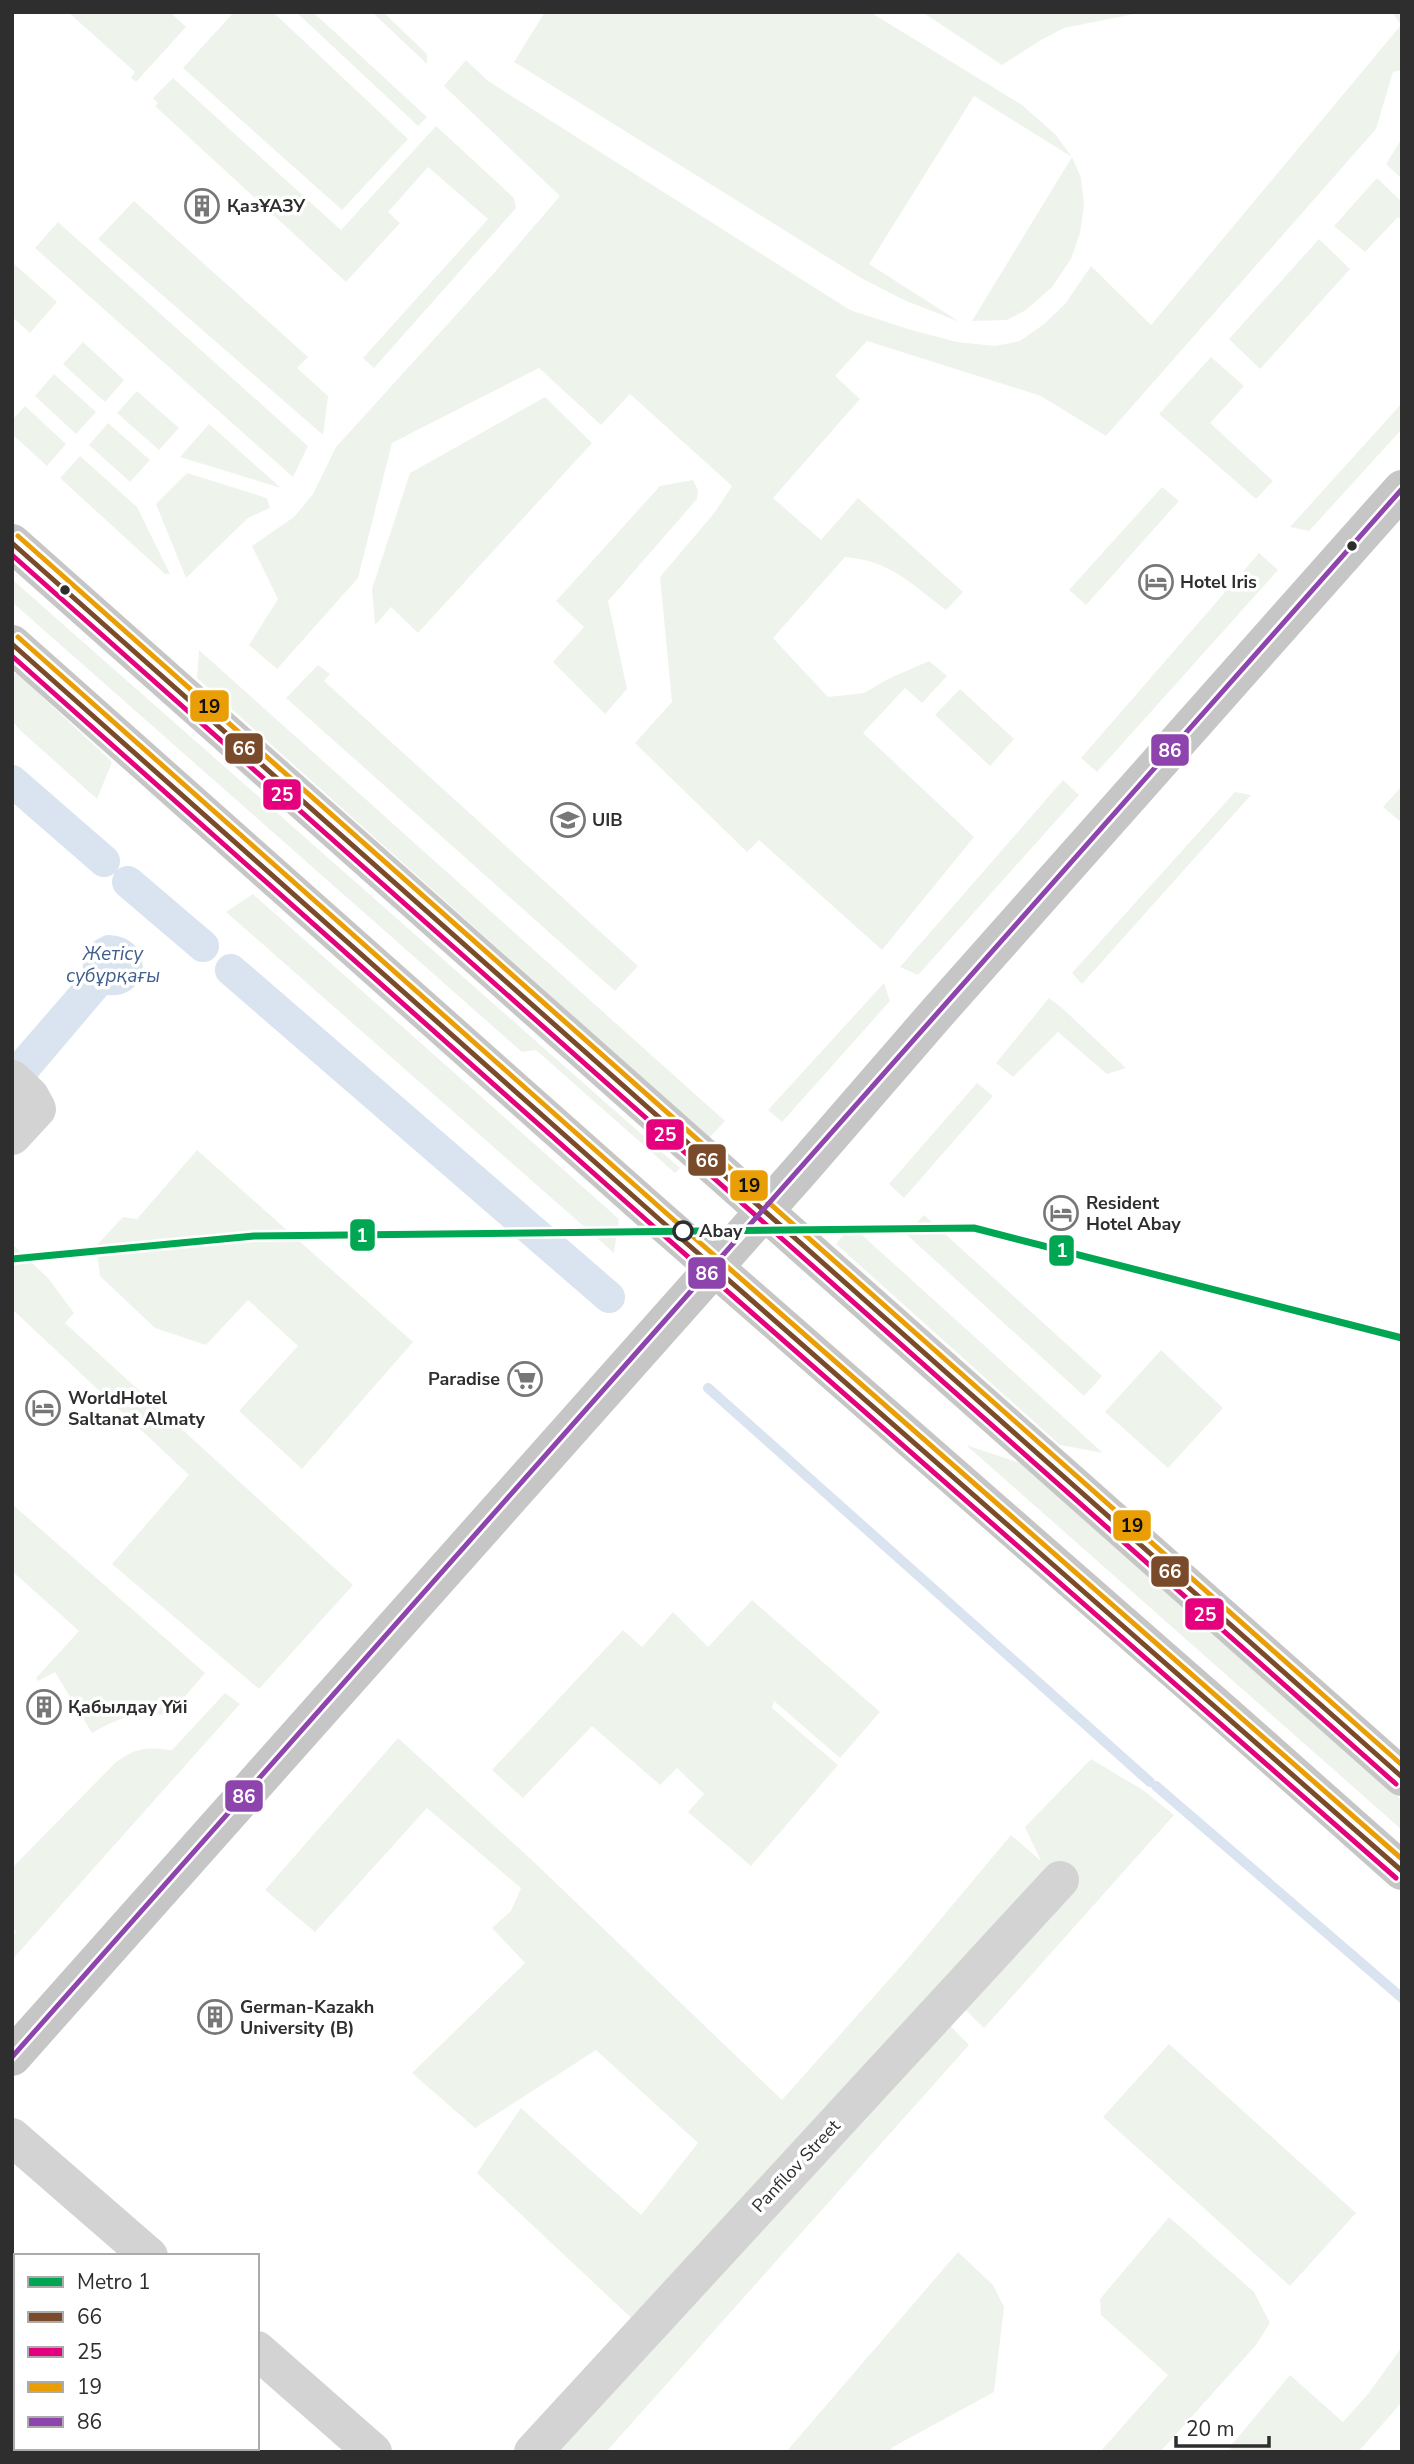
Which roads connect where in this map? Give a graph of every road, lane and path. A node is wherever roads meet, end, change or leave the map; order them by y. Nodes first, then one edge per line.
1 (1402, 489) edge
2 (12, 543) edge
3 (12, 644) edge
4 (12, 1079) edge
5 (12, 1136) edge
6 (764, 1211) junction
7 (714, 1267) junction
8 (1402, 1777) edge
9 (1402, 1871) edge
10 (1060, 1880) dead end
11 (12, 2057) edge
12 (12, 2137) edge
13 (147, 2254) edge
14 (259, 2352) edge
15 (373, 2452) edge
16 (533, 2452) edge

1 - 6 main road
2 - 6 main road
3 - 7 main road
4 - 5 street
6 - 7 main road
6 - 8 main road
7 - 9 main road
7 - 11 main road
10 - 16 street, Panfilov Street
12 - 13 street
14 - 15 street

